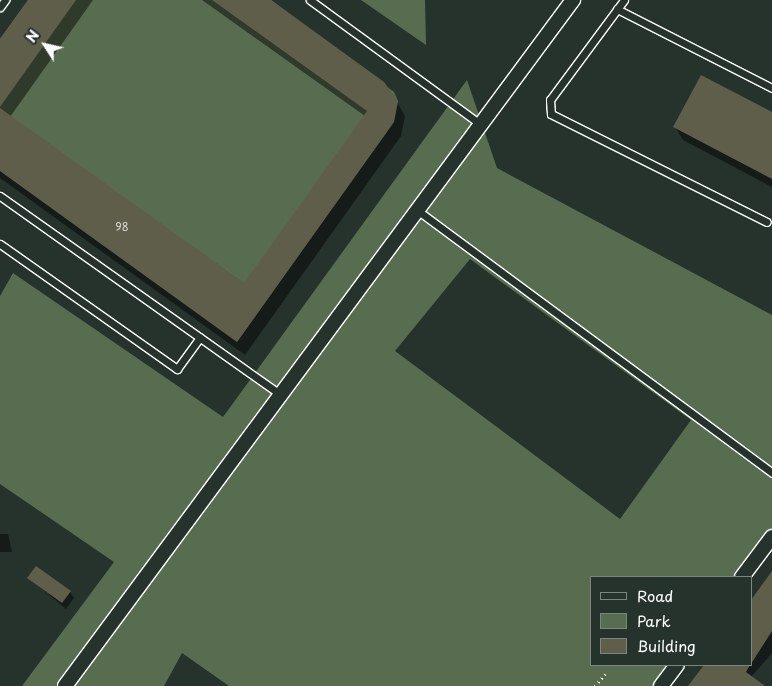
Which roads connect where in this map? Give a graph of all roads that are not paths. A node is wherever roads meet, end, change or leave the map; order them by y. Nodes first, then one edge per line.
1 (5, 0) edge
2 (310, 0) edge
3 (573, 0) edge
4 (624, 0) edge
5 (0, 7) edge
6 (617, 9) junction
7 (772, 88) edge
8 (480, 124) junction
9 (0, 196) edge
10 (416, 209) junction
11 (767, 222) dead end
12 (0, 244) edge
13 (200, 337) junction
14 (280, 394) junction
15 (772, 473) edge
16 (772, 538) edge
17 (743, 576) edge
18 (676, 666) edge
19 (65, 686) edge
20 (661, 686) edge

1 - 5 lane
2 - 8 lane
3 - 8 street
4 - 6 lane
6 - 7 lane
6 - 11 lane
8 - 10 street
9 - 13 lane
10 - 14 street
10 - 15 lane
12 - 13 lane
13 - 14 lane
14 - 19 street
16 - 17 street
18 - 20 street

